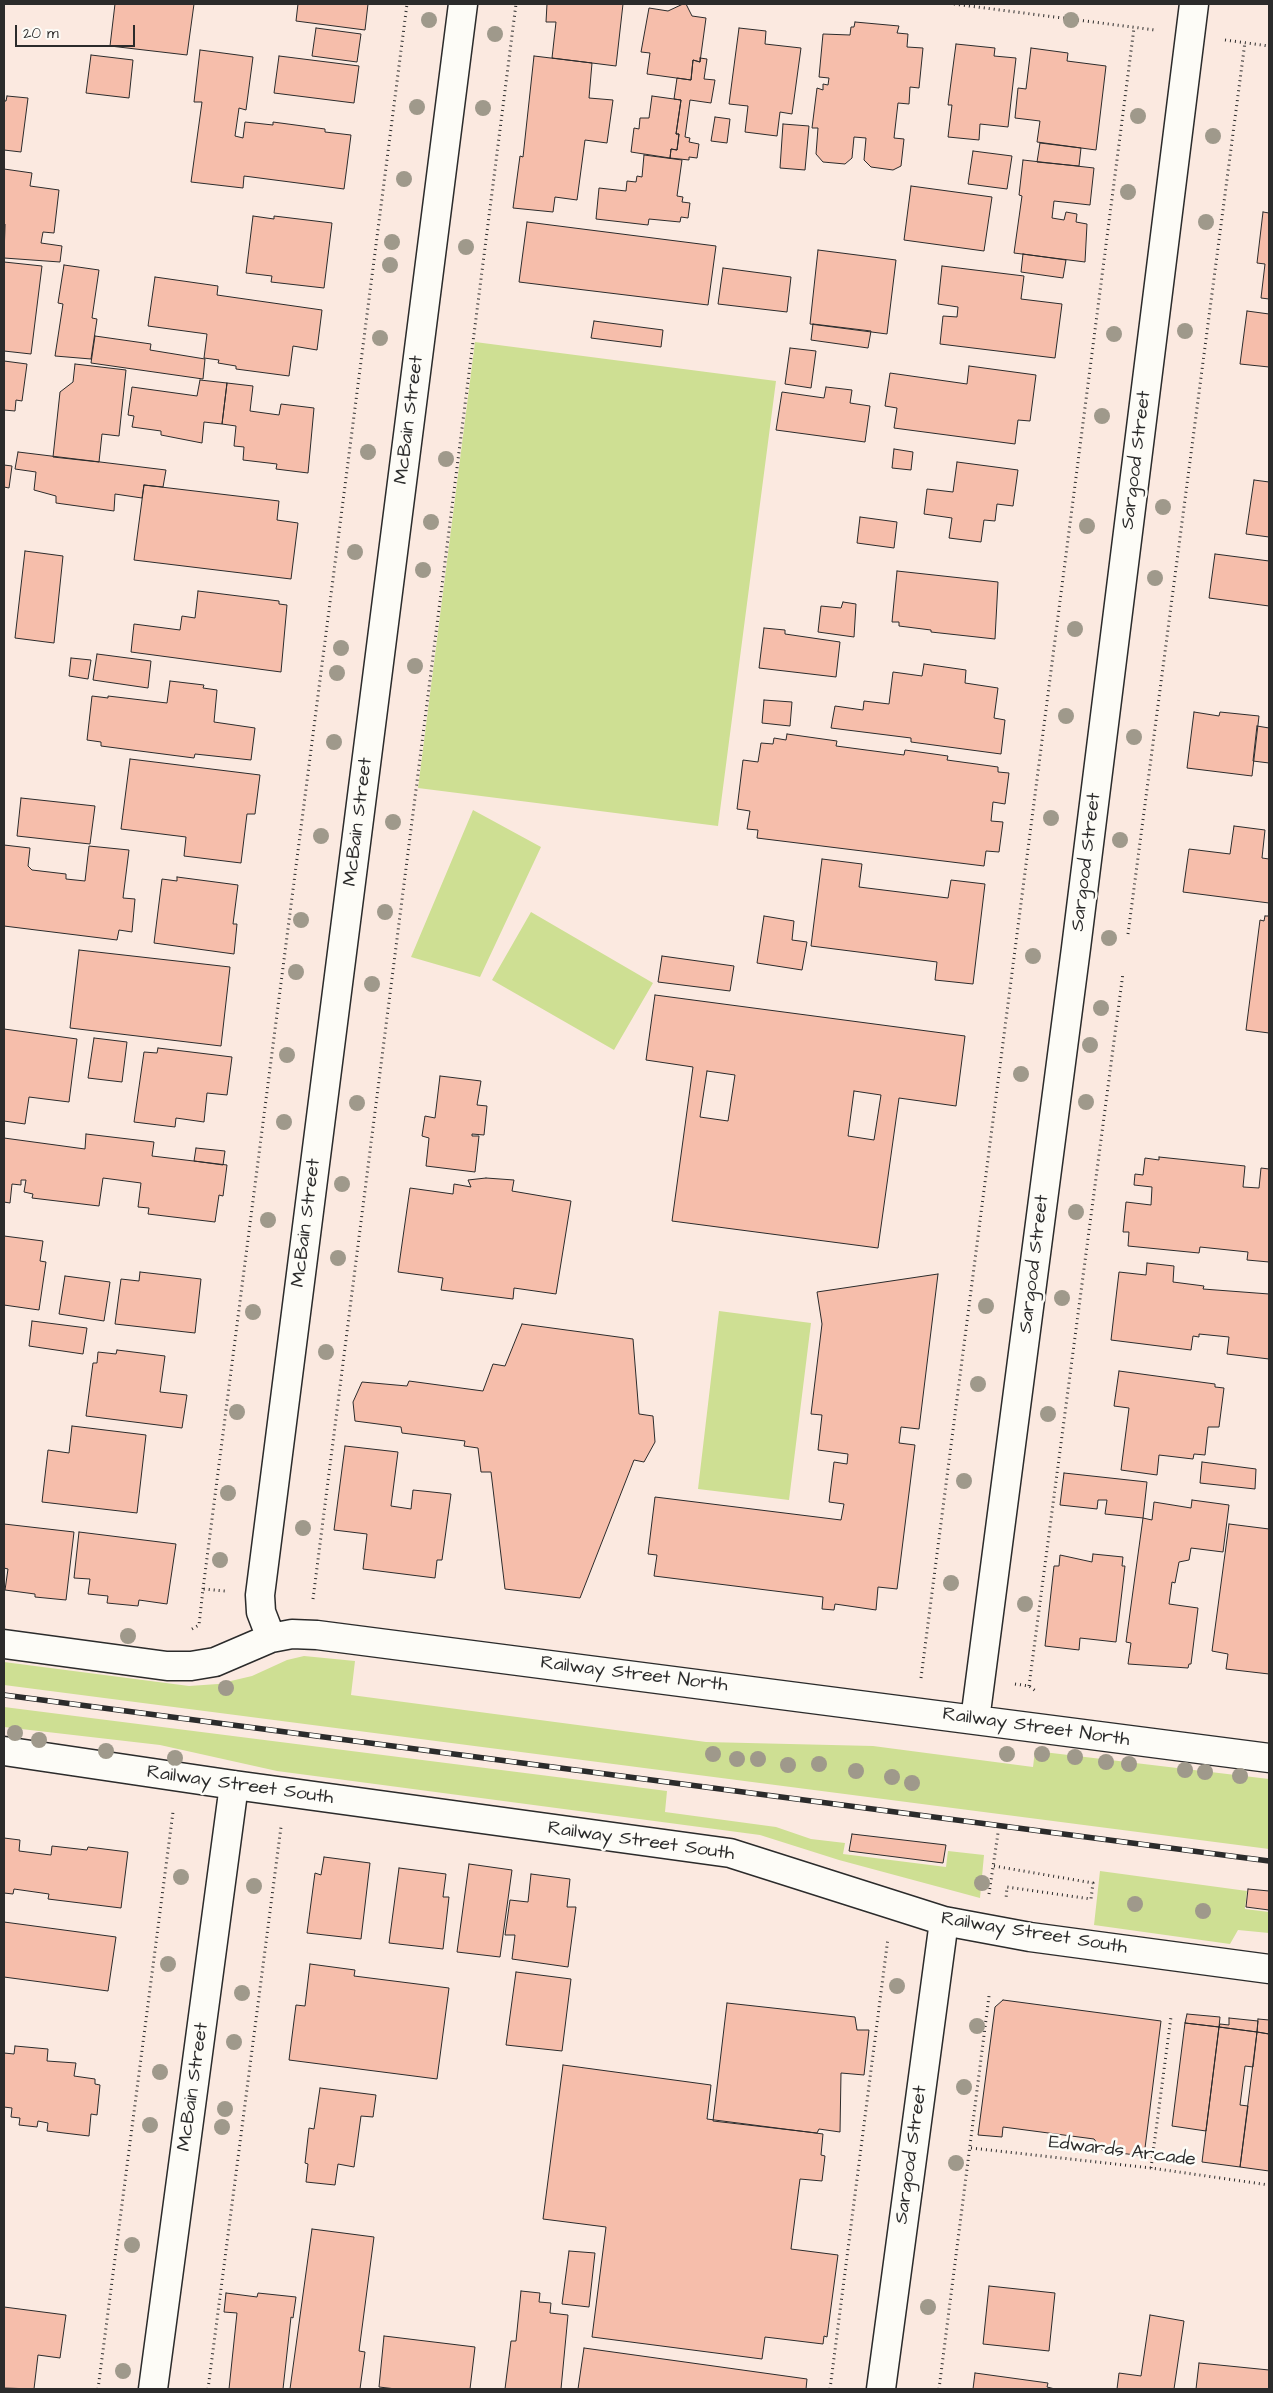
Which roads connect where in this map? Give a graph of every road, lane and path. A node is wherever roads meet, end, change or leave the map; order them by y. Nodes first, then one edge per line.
1 (407, 4) edge
2 (463, 4) edge
3 (516, 4) edge
4 (954, 4) edge
5 (1194, 4) edge
6 (1134, 28) junction
7 (1190, 35) junction
8 (1245, 42) junction
9 (1269, 46) edge
10 (1128, 934) dead end
11 (1123, 973) dead end
12 (203, 1589) dead end
13 (313, 1602) dead end
14 (271, 1638) junction
15 (4, 1644) edge
16 (921, 1679) dead end
17 (1028, 1686) dead end
18 (975, 1720) junction
19 (4, 1751) edge
20 (1269, 1758) edge
21 (234, 1786) junction
22 (174, 1802) dead end
23 (281, 1826) dead end
24 (998, 1834) dead end
25 (994, 1866) junction
26 (989, 1893) dead end
27 (1006, 1904) dead end
28 (944, 1922) junction
29 (889, 1933) dead end
30 (1269, 1969) edge
31 (989, 1996) dead end
32 (1171, 2018) dead end
33 (972, 2148) junction
34 (1151, 2168) junction
35 (1269, 2185) edge
36 (98, 2389) edge
37 (153, 2389) edge
38 (208, 2389) edge
39 (830, 2389) edge
40 (881, 2389) edge
41 (939, 2389) edge

1 - 12 path
2 - 14 street, McBain Street
3 - 13 path
4 - 6 path
5 - 7 street, Sargood Street
6 - 7 path
6 - 16 path
7 - 8 path
7 - 18 street, Sargood Street
8 - 9 path
8 - 10 path
11 - 17 path
14 - 15 street, Railway Street North
14 - 18 street, Railway Street North
18 - 20 street, Railway Street North
19 - 21 street, Railway Street South
21 - 28 street, Railway Street South
21 - 37 street, McBain Street
22 - 36 path
23 - 38 path
24 - 25 path
25 - 26 path
25 - 27 path
28 - 30 street, Railway Street South
28 - 40 street, Sargood Street
29 - 39 path
31 - 33 path
32 - 34 path
33 - 34 path, Edwards Arcade
33 - 41 path
34 - 35 path, Edwards Arcade

